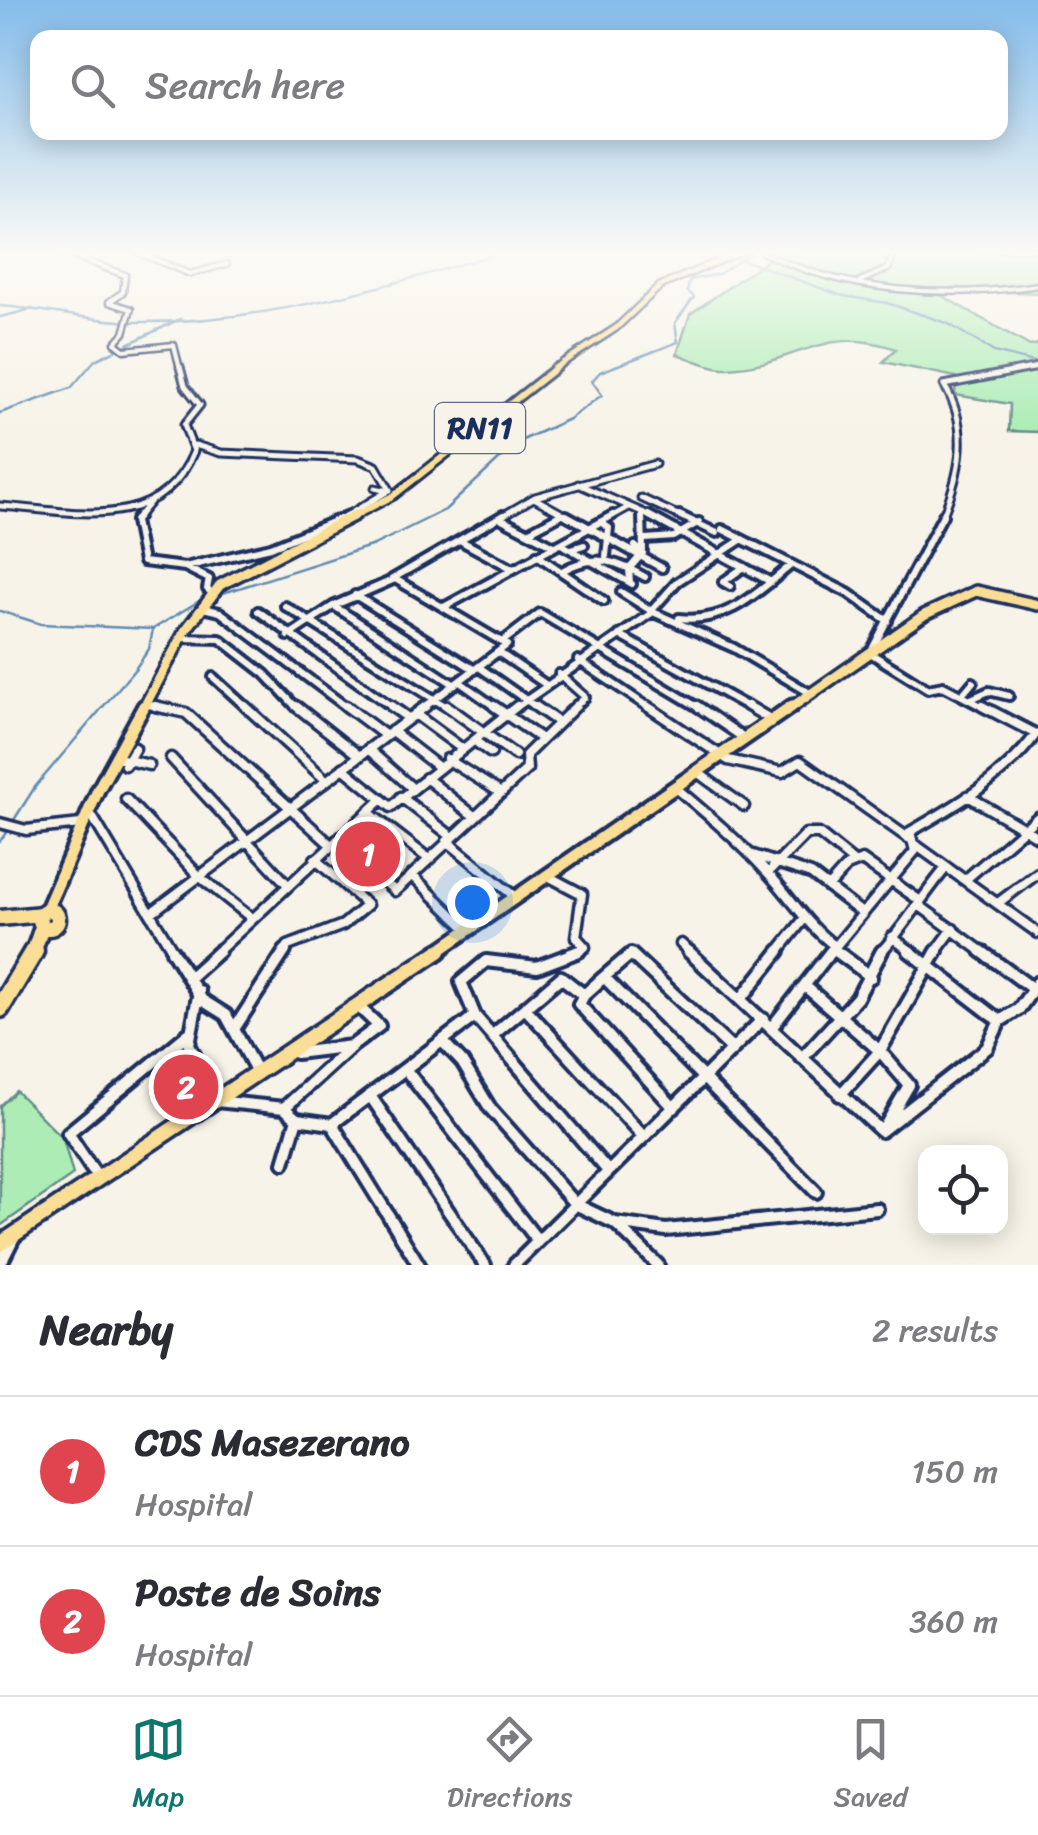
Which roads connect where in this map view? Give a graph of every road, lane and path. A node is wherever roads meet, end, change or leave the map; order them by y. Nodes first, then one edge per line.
1 (130, 311) edge
2 (634, 311) edge
3 (1038, 367) edge
4 (194, 444) junction
5 (655, 464) dead end
6 (577, 484) junction
7 (375, 488) dead end
8 (392, 496) junction
9 (533, 498) junction
10 (641, 498) dead end
11 (152, 500) junction
12 (0, 506) edge
13 (630, 507) junction
14 (642, 512) junction
15 (563, 514) junction
16 (501, 518) junction
17 (600, 522) junction
18 (699, 522) junction
19 (590, 528) junction
20 (526, 531) junction
21 (684, 532) junction
22 (570, 538) junction
23 (610, 539) junction
24 (645, 539) junction
25 (742, 539) junction
26 (462, 542) junction
27 (556, 544) junction
28 (584, 545) dead end
29 (635, 546) dead end
30 (571, 550) junction
31 (606, 552) junction
32 (642, 553) junction
33 (721, 554) junction
34 (536, 555) junction
35 (588, 557) junction
36 (791, 565) junction
37 (186, 567) junction
38 (744, 567) junction
39 (662, 568) dead end
40 (512, 569) junction
41 (629, 569) junction
42 (562, 571) junction
43 (644, 578) dead end
44 (390, 579) junction
45 (771, 582) junction
46 (730, 586) dead end
47 (621, 592) dead end
48 (354, 595) junction
49 (207, 600) junction
50 (604, 602) dead end
51 (1038, 605) edge
52 (285, 606) dead end
53 (333, 606) junction
54 (444, 606) junction
55 (653, 610) junction
56 (258, 611) dead end
57 (664, 614) junction
58 (888, 621) junction
59 (310, 622) junction
60 (618, 634) junction
61 (288, 636) junction
62 (182, 638) junction
63 (502, 642) junction
64 (597, 646) junction
65 (498, 652) junction
66 (870, 653) junction
67 (578, 660) junction
68 (477, 668) junction
69 (559, 674) junction
70 (213, 677) dead end
71 (973, 682) dead end
72 (457, 683) junction
73 (545, 684) junction
74 (810, 693) junction
75 (1009, 696) dead end
76 (966, 697) junction
77 (437, 699) junction
78 (527, 700) junction
79 (145, 704) junction
80 (411, 716) junction
81 (507, 717) junction
82 (770, 719) junction
83 (558, 722) junction
84 (389, 733) junction
85 (486, 735) junction
86 (540, 738) junction
87 (744, 738) junction
88 (475, 741) junction
89 (135, 748) dead end
90 (461, 748) junction
91 (368, 749) junction
92 (491, 754) dead end
93 (515, 754) dead end
94 (720, 754) junction
95 (358, 755) junction
96 (171, 758) dead end
97 (447, 759) junction
98 (123, 761) junction
99 (150, 765) dead end
100 (436, 766) junction
101 (342, 768) junction
102 (696, 771) junction
103 (426, 778) junction
104 (326, 780) junction
105 (674, 786) junction
106 (411, 787) junction
107 (500, 793) junction
108 (968, 796) junction
109 (401, 797) junction
110 (126, 799) dead end
111 (380, 801) junction
112 (744, 806) dead end
113 (88, 810) junction
114 (289, 811) junction
115 (368, 812) junction
116 (474, 816) junction
117 (1038, 817) edge
118 (0, 823) edge
119 (82, 824) junction
120 (1026, 829) junction
121 (1038, 836) edge
122 (449, 838) junction
123 (908, 838) junction
124 (334, 842) junction
125 (247, 844) junction
126 (916, 846) junction
127 (748, 854) junction
128 (315, 859) junction
129 (429, 859) junction
130 (784, 860) junction
131 (854, 862) junction
132 (946, 868) junction
133 (768, 873) junction
134 (412, 875) junction
135 (545, 875) junction
136 (200, 877) junction
137 (1036, 878) edge
138 (890, 880) junction
139 (964, 880) junction
140 (286, 883) junction
141 (828, 886) junction
142 (515, 897) junction
143 (920, 903) junction
144 (998, 903) junction
145 (151, 913) junction
146 (862, 913) junction
147 (250, 917) junction
148 (8, 918) edge
149 (45, 919) junction
150 (804, 919) junction
151 (953, 929) junction
152 (469, 931) junction
153 (1037, 931) edge
154 (892, 938) junction
155 (681, 944) dead end
156 (834, 947) junction
157 (928, 963) junction
158 (190, 977) junction
159 (604, 977) junction
160 (871, 977) junction
161 (1035, 986) edge
162 (806, 987) junction
163 (199, 991) junction
164 (584, 995) junction
165 (741, 999) junction
166 (358, 1007) junction
167 (0, 1008) edge
168 (525, 1008) junction
169 (475, 1016) junction
170 (841, 1016) junction
171 (1000, 1020) junction
172 (768, 1023) junction
173 (233, 1030) junction
174 (188, 1034) junction
175 (494, 1034) junction
176 (443, 1042) junction
177 (352, 1046) junction
178 (732, 1048) junction
179 (880, 1051) junction
180 (289, 1054) junction
181 (802, 1058) junction
182 (406, 1070) junction
183 (259, 1075) junction
184 (702, 1078) junction
185 (840, 1095) junction
186 (371, 1097) junction
187 (216, 1100) junction
188 (284, 1108) junction
189 (674, 1108) junction
190 (297, 1119) junction
191 (332, 1124) junction
192 (882, 1131) junction
193 (641, 1134) junction
194 (284, 1163) dead end
195 (608, 1171) junction
196 (97, 1177) junction
197 (816, 1192) dead end
198 (575, 1204) junction
199 (877, 1209) dead end
200 (615, 1223) junction
201 (16, 1232) junction
202 (538, 1241) junction
203 (0, 1244) edge
204 (0, 1265) edge
205 (419, 1265) edge
206 (485, 1265) edge
207 (514, 1265) edge
208 (658, 1265) edge

1 - 4 street
2 - 8 main road, RN11
3 - 58 street
4 - 8 street
4 - 11 street
5 - 6 street
6 - 9 street
6 - 13 street
7 - 37 street
8 - 49 main road, RN11
9 - 15 street
9 - 16 street
10 - 18 street
11 - 12 street
11 - 37 street
13 - 14 street
13 - 17 street
14 - 21 street
14 - 24 street
15 - 19 street
15 - 20 street
16 - 20 street
16 - 26 street
17 - 19 street
17 - 23 street
18 - 21 street
18 - 25 street
19 - 22 street
19 - 23 street
20 - 27 street
21 - 24 street
21 - 33 street
22 - 27 street
22 - 30 street
23 - 31 street
23 - 32 street
24 - 32 street
25 - 33 street
25 - 36 street
26 - 40 street
26 - 44 street
27 - 30 street
27 - 34 street
28 - 30 street
29 - 32 street
30 - 35 street
31 - 35 street
31 - 41 street
32 - 39 street
32 - 41 street
33 - 38 street
33 - 55 street
34 - 40 street
34 - 42 street
35 - 41 street
35 - 42 street
36 - 45 street
36 - 58 street
37 - 49 street
38 - 45 street
38 - 46 street
40 - 54 street
41 - 43 street
42 - 50 street
44 - 48 street
44 - 54 street
45 - 57 street
47 - 55 street
48 - 53 street
48 - 68 street
49 - 62 main road, RN11
49 - 84 street
51 - 66 main road
52 - 59 street
53 - 59 street
53 - 72 street
54 - 63 street
55 - 57 street
55 - 60 street
56 - 61 street
57 - 74 street
58 - 66 street
59 - 61 street
59 - 77 street
60 - 64 street
60 - 82 street
61 - 80 street
62 - 79 main road, RN11
62 - 95 street
63 - 64 street
63 - 65 street
64 - 67 street
64 - 87 street
65 - 68 street
65 - 73 street
66 - 74 main road
66 - 76 street
67 - 69 street
67 - 94 street
68 - 72 street
68 - 78 street
69 - 73 street
69 - 83 street
70 - 104 street
71 - 76 street
72 - 77 street
72 - 81 street
73 - 78 street
74 - 82 main road
75 - 76 street
76 - 108 street
77 - 80 street
77 - 85 street
78 - 81 street
78 - 83 street
79 - 98 main road, RN11
79 - 114 street
80 - 84 street
80 - 90 street
81 - 85 street
81 - 86 street
82 - 87 main road
83 - 86 street
84 - 91 street
84 - 100 street
85 - 88 street
85 - 93 street
86 - 107 street
87 - 94 main road
88 - 90 street
88 - 92 street
89 - 98 street
90 - 97 street
91 - 95 street
91 - 106 street
94 - 102 main road
94 - 123 street
95 - 101 street
96 - 125 street
97 - 100 street
97 - 107 street
98 - 99 street
98 - 113 main road, RN11
100 - 103 street
101 - 104 street
101 - 111 street
102 - 105 main road
102 - 112 street
103 - 106 street
103 - 116 street
104 - 114 street
105 - 127 street
105 - 135 main road
106 - 109 street
107 - 116 street
108 - 120 street
108 - 123 street
109 - 111 street
109 - 122 street
110 - 136 street
111 - 115 street
113 - 119 main road, RN11
113 - 145 street
114 - 124 street
114 - 125 street
115 - 124 street
115 - 129 street
116 - 122 street
117 - 120 street
118 - 119 street
119 - 149 main road, RN11
120 - 121 street
120 - 139 street
122 - 129 street
122 - 142 street
123 - 126 street
124 - 128 street
124 - 134 street
125 - 136 street
125 - 140 street
126 - 132 street
126 - 138 street
127 - 130 street
127 - 133 street
128 - 140 street
128 - 173 street
129 - 134 street
130 - 131 street
130 - 133 street
130 - 141 street
131 - 138 street
131 - 141 street
132 - 139 street
132 - 143 street
133 - 150 street
134 - 152 street
135 - 142 main road
135 - 169 street
136 - 145 street
136 - 147 street
137 - 144 street
138 - 143 street
138 - 146 street
139 - 144 street
140 - 147 street
141 - 146 street
142 - 152 main road
143 - 151 street
143 - 154 street
144 - 153 street
145 - 158 street
146 - 156 street
147 - 158 street
148 - 149 highway
149 - 167 highway
150 - 156 street
150 - 165 street
151 - 157 street
151 - 161 street
152 - 166 main road
154 - 157 street
154 - 160 street
155 - 165 street
156 - 160 street
156 - 162 street
157 - 171 street
157 - 179 street
158 - 163 street
159 - 164 street
159 - 178 street
159 - 184 street
160 - 170 street
161 - 171 street
162 - 170 street
162 - 172 street
163 - 173 street
163 - 174 street
164 - 168 street
164 - 189 street
165 - 172 street
166 - 177 street
166 - 180 main road
168 - 175 street
168 - 193 street
169 - 175 street
169 - 176 street
170 - 179 street
170 - 181 street
171 - 192 street
172 - 178 street
172 - 181 street
173 - 183 street
174 - 187 street
174 - 196 street
175 - 195 street
176 - 182 street
176 - 198 street
177 - 180 street
177 - 188 street
178 - 184 street
179 - 185 street
179 - 192 street
180 - 183 main road
181 - 185 street
182 - 186 street
182 - 202 street
183 - 187 main road
184 - 189 street
184 - 197 street
185 - 192 street
186 - 191 street
186 - 206 street
187 - 188 street
187 - 196 main road
188 - 190 street
189 - 193 street
190 - 191 street
190 - 194 street
191 - 205 street
193 - 195 street
195 - 198 street
196 - 201 main road
198 - 200 street
198 - 202 street
199 - 200 street
200 - 208 street
201 - 203 main road
201 - 204 street
202 - 207 street

